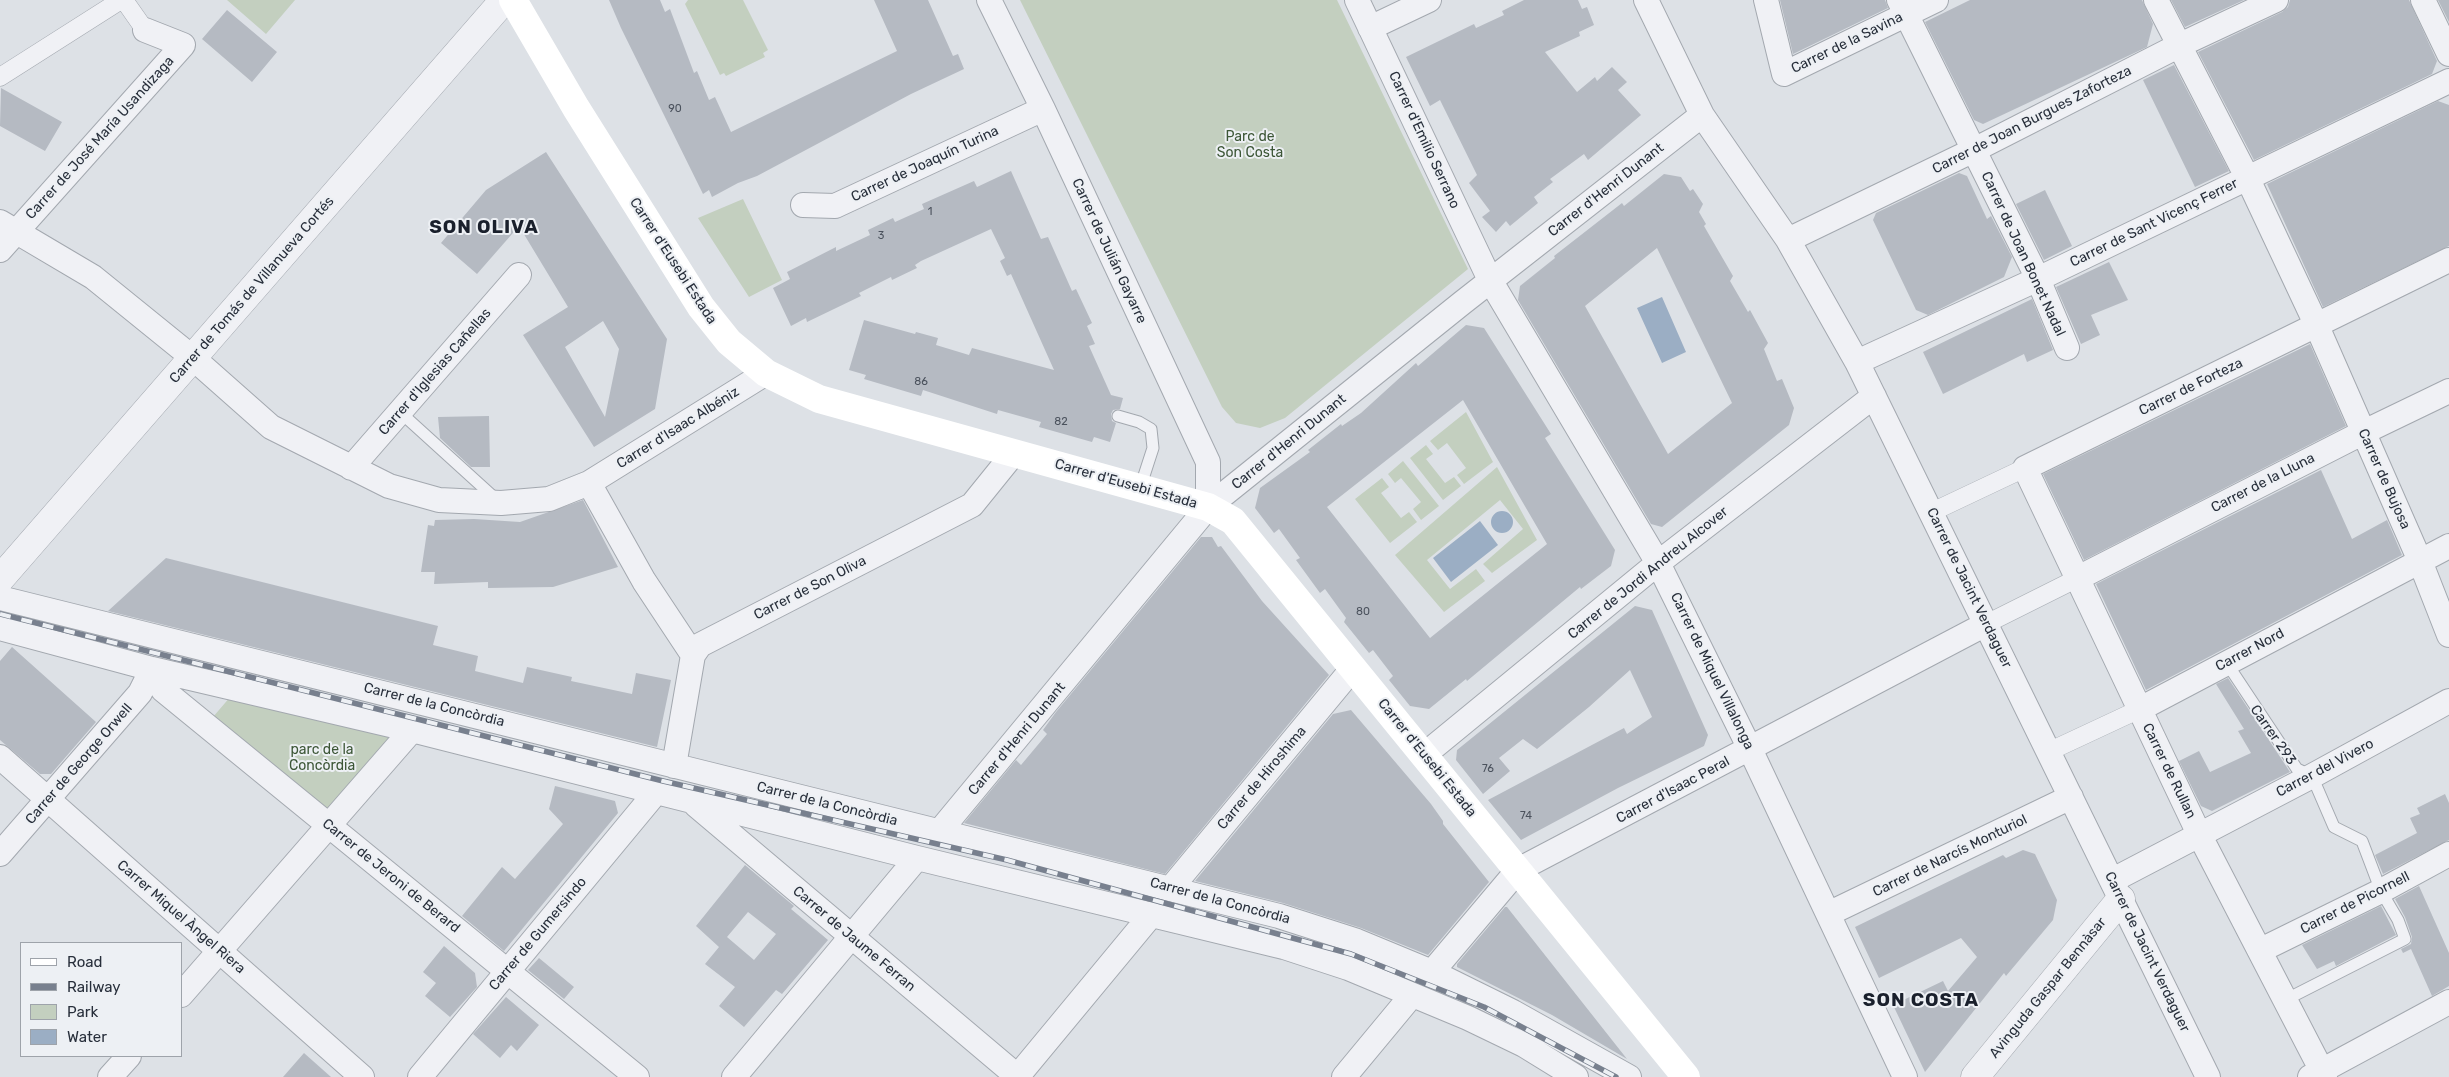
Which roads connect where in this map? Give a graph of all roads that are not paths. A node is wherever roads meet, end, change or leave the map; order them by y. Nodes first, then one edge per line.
1 (122, 0) edge
2 (504, 0) edge
3 (513, 0) edge
4 (989, 0) edge
5 (1357, 0) edge
6 (1428, 0) edge
7 (1646, 0) edge
8 (1766, 0) edge
9 (1936, 0) edge
10 (2156, 0) edge
11 (2276, 0) edge
12 (2423, 0) edge
13 (1903, 7) edge
14 (1370, 28) junction
15 (145, 30) joint
16 (2180, 45) junction
17 (2449, 54) edge
18 (0, 77) edge
19 (2449, 81) edge
20 (1043, 109) junction
21 (1702, 115) junction
22 (1974, 150) junction
23 (2248, 177) junction
24 (803, 205) dead end
25 (8, 227) edge
26 (1788, 240) junction
27 (0, 250) edge
28 (2449, 260) edge
29 (519, 275) dead end
30 (2038, 279) junction
31 (1490, 280) junction
32 (2316, 324) junction
33 (2067, 348) dead end
34 (192, 358) junction
35 (1857, 362) junction
36 (766, 373) junction
37 (2449, 391) edge
38 (1874, 396) junction
39 (400, 412) junction
40 (1118, 416) dead end
41 (2364, 432) junction
42 (1014, 453) junction
43 (351, 468) junction
44 (2026, 468) junction
45 (589, 483) junction
46 (1140, 488) junction
47 (501, 503) junction
48 (1208, 507) junction
49 (1932, 512) junction
50 (2449, 546) edge
51 (2420, 561) junction
52 (1658, 563) junction
53 (2078, 578) junction
54 (0, 579) edge
55 (0, 598) edge
56 (1986, 624) junction
57 (0, 628) edge
58 (2449, 635) edge
59 (693, 655) junction
60 (2226, 662) junction
61 (1353, 668) junction
62 (152, 670) junction
63 (2449, 700) edge
64 (2140, 709) junction
65 (412, 730) junction
66 (1750, 749) junction
67 (2050, 751) junction
68 (1424, 755) junction
69 (0, 757) edge
70 (674, 766) junction
71 (2312, 776) junction
72 (657, 791) junction
73 (2072, 797) junction
74 (48, 800) junction
75 (691, 801) junction
76 (330, 825) junction
77 (939, 832) junction
78 (2200, 834) junction
79 (0, 854) edge
80 (2449, 854) edge
81 (917, 858) junction
82 (1518, 870) junction
83 (1171, 888) junction
84 (2117, 889) junction
85 (2381, 891) junction
86 (1152, 914) junction
87 (1828, 914) junction
88 (851, 936) junction
89 (2261, 950) junction
90 (220, 951) junction
91 (508, 971) junction
92 (1432, 972) junction
93 (182, 994) edge
94 (1412, 995) junction
95 (2285, 1000) junction
96 (2449, 1002) edge
97 (128, 1057) edge
98 (2319, 1075) edge
99 (110, 1077) edge
100 (362, 1077) edge
101 (420, 1077) edge
102 (637, 1077) edge
103 (734, 1077) edge
104 (1017, 1077) edge
105 (1344, 1077) edge
106 (1576, 1077) edge
107 (1628, 1077) edge
108 (1686, 1077) edge
109 (1905, 1077) edge
110 (1975, 1077) edge
111 (2208, 1077) edge

1 - 15 street
1 - 18 street
2 - 34 street, Carrer de Tomás de Villanueva Cortés
3 - 36 main road, Carrer d'Eusebi Estada
4 - 20 street, Carrer de Julián Gayarre
5 - 14 street, Carrer d'Emilio Serrano
6 - 14 street
7 - 21 street, Carrer de Jacint Verdaguer
8 - 13 street, Carrer de la Savina
9 - 13 street, Carrer de la Savina
10 - 16 street, Carrer de Bujosa
11 - 16 street, Carrer de Joan Burgues Zaforteza
12 - 17 street
13 - 22 street, Carrer de Joan Bonet Nadal
14 - 31 street, Carrer d'Emilio Serrano
15 - 25 street, Carrer de José María Usandizaga
16 - 22 street, Carrer de Joan Burgues Zaforteza
16 - 23 street, Carrer de Bujosa
19 - 23 street, Carrer de Sant Vicenç Ferrer
20 - 24 street, Carrer de Joaquín Turina
20 - 48 street, Carrer de Julián Gayarre
21 - 26 street, Carrer de Jacint Verdaguer
21 - 31 street, Carrer d'Henri Dunant
22 - 26 street, Carrer de Joan Burgues Zaforteza
22 - 30 street, Carrer de Joan Bonet Nadal
23 - 30 street, Carrer de Sant Vicenç Ferrer
23 - 32 street, Carrer de Bujosa
25 - 27 street, Carrer de José María Usandizaga
25 - 34 street, Carrer d'Isaac Albéniz
26 - 35 street, Carrer de Jacint Verdaguer
28 - 32 street, Carrer de Forteza
29 - 39 street, Carrer d'Iglesias Cañellas
30 - 33 street, Carrer de Joan Bonet Nadal
30 - 35 street, Carrer de Sant Vicenç Ferrer
31 - 48 street, Carrer d'Henri Dunant
31 - 52 street, Carrer de Miquel Villalonga
32 - 41 street, Carrer de Bujosa
32 - 44 street, Carrer de Forteza
34 - 43 street, Carrer d'Isaac Albéniz
34 - 54 street, Carrer de Tomás de Villanueva Cortés
35 - 38 street, Carrer de Jacint Verdaguer
36 - 42 main road, Carrer d'Eusebi Estada
36 - 45 street, Carrer d'Isaac Albéniz
37 - 41 street, Carrer de la Lluna
38 - 49 street, Carrer de Jacint Verdaguer
38 - 52 street, Carrer de Jordi Andreu Alcover
39 - 43 street, Carrer d'Iglesias Cañellas
39 - 47 lane
40 - 46 lane
41 - 51 street, Carrer de Bujosa
41 - 53 street, Carrer de la Lluna
42 - 46 main road, Carrer d'Eusebi Estada
42 - 59 street, Carrer de Son Oliva
43 - 47 street, Carrer d'Isaac Albéniz
44 - 49 street, Carrer de Forteza
44 - 53 street, Carrer de Rullan
45 - 47 street, Carrer d'Isaac Albéniz
45 - 59 street
46 - 48 main road, Carrer d'Eusebi Estada
48 - 61 main road, Carrer d'Eusebi Estada
48 - 77 street, Carrer d'Henri Dunant
49 - 56 street, Carrer de Jacint Verdaguer
50 - 51 street, Carrer Nord
51 - 58 street, Carrer de Bujosa
51 - 60 street, Carrer Nord
52 - 66 street, Carrer de Miquel Villalonga
52 - 68 street, Carrer de Jordi Andreu Alcover
53 - 56 street
53 - 64 street, Carrer de Rullan
55 - 70 street, Carrer de la Concòrdia
56 - 66 street, Carrer d'Isaac Peral
56 - 67 street, Carrer de Jacint Verdaguer
57 - 62 street, Carrer de la Concòrdia
59 - 70 street
60 - 64 street, Carrer Nord
60 - 71 lane, Carrer 293
61 - 68 main road, Carrer d'Eusebi Estada
61 - 83 street, Carrer de Hiroshima
62 - 65 street, Carrer de la Concòrdia
62 - 74 street, Carrer de George Orwell
62 - 76 street, Carrer de Jeroni de Berard
63 - 71 street, Carrer del Vivero
64 - 67 street, Carrer Nord
64 - 78 street, Carrer de Rullan
65 - 72 street, Carrer de la Concòrdia
65 - 76 street
66 - 82 street, Carrer d'Isaac Peral
66 - 87 street, Carrer de Miquel Villalonga
67 - 73 street, Carrer de Jacint Verdaguer
68 - 82 main road, Carrer d'Eusebi Estada
69 - 74 street, Carrer Miquel Àngel Riera
70 - 77 street, Carrer de la Concòrdia
71 - 78 street, Carrer del Vivero
71 - 85 lane
72 - 75 street, Carrer de la Concòrdia
72 - 91 street, Carrer de Gumersindo
73 - 84 street, Carrer de Jacint Verdaguer
73 - 87 street, Carrer de Narcís Monturiol
74 - 79 street, Carrer de George Orwell
74 - 90 street, Carrer Miquel Àngel Riera
75 - 81 street, Carrer de la Concòrdia
75 - 88 street, Carrer de Jaume Ferran
76 - 90 street
76 - 91 street, Carrer de Jeroni de Berard
77 - 83 street, Carrer de la Concòrdia
78 - 84 street, Carrer del Vivero
78 - 89 street, Carrer de Rullan
80 - 85 street, Carrer de Picornell
81 - 86 street, Carrer de la Concòrdia
81 - 88 street
82 - 92 street
82 - 108 main road, Carrer d'Eusebi Estada
83 - 92 street, Carrer de la Concòrdia
84 - 110 street, Avinguda Gaspar Bennàsar
84 - 111 street, Carrer de Jacint Verdaguer
85 - 89 street, Carrer de Picornell
85 - 95 lane
86 - 94 street, Carrer de la Concòrdia
86 - 104 street
87 - 109 street, Carrer de Miquel Villalonga
88 - 103 street
88 - 104 street, Carrer de Jaume Ferran
89 - 95 street, Carrer de Rullan
90 - 93 street
90 - 100 street, Carrer Miquel Àngel Riera
91 - 101 street, Carrer de Gumersindo
91 - 102 street, Carrer de Jeroni de Berard
92 - 107 street, Carrer de la Concòrdia
94 - 105 street
94 - 106 street, Carrer de la Concòrdia
95 - 98 street, Carrer de Rullan
96 - 98 street
97 - 99 street

